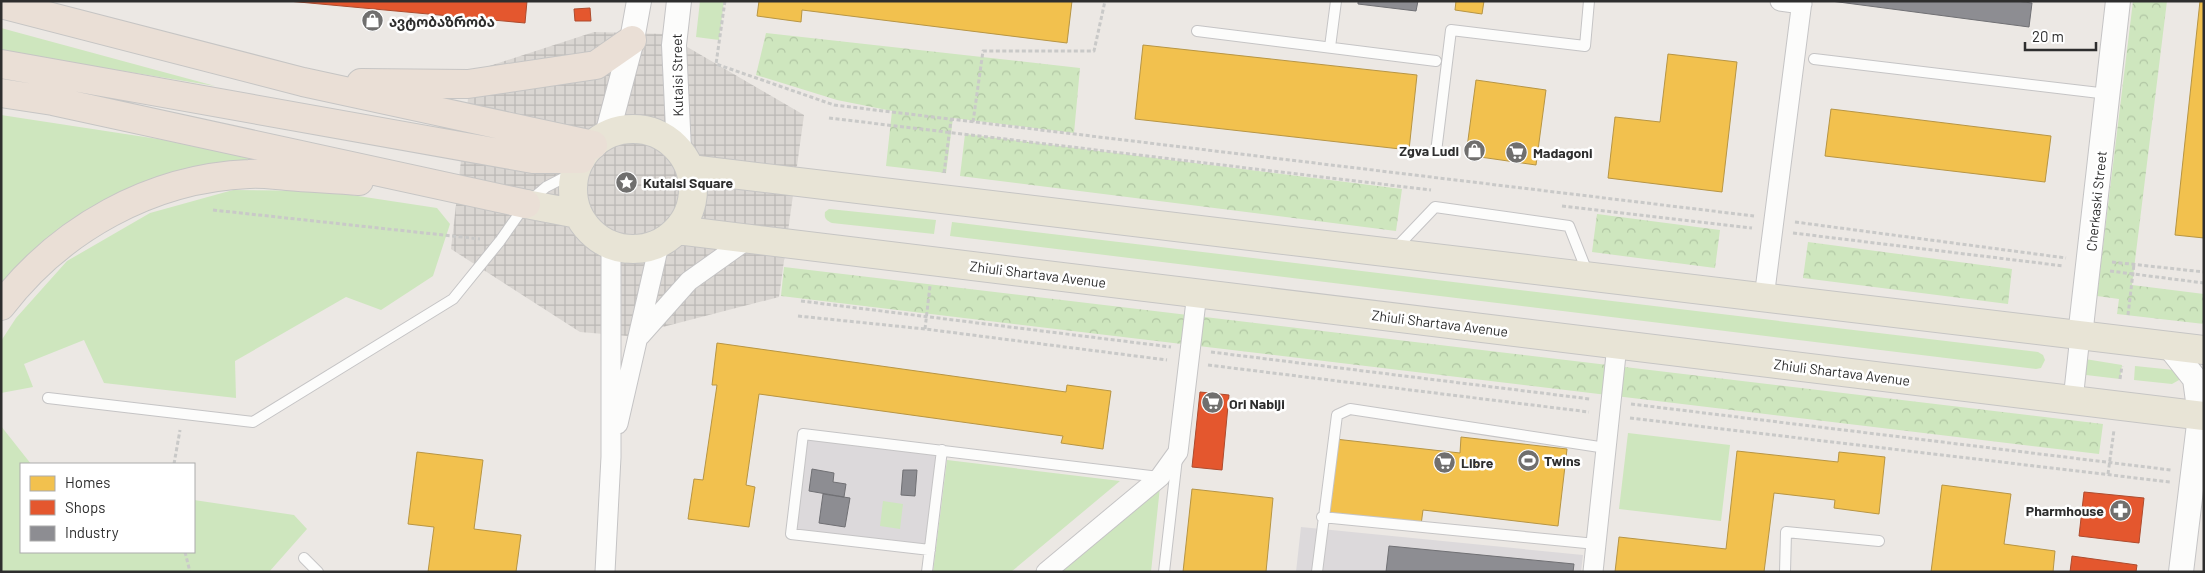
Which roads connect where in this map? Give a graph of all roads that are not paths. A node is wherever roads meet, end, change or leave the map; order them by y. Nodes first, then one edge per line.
1 (639, 1) edge
2 (679, 1) edge
3 (1336, 1) edge
4 (1589, 1) edge
5 (1780, 1) edge
6 (2118, 1) edge
7 (1802, 3) edge
8 (1, 4) edge
9 (1197, 31) dead end
10 (632, 40) junction
11 (1330, 48) junction
12 (1814, 59) dead end
13 (1436, 61) dead end
14 (1, 64) edge
15 (303, 82) junction
16 (1, 94) edge
17 (2108, 94) junction
18 (1436, 152) dead end
19 (589, 153) junction
20 (684, 160) junction
21 (453, 187) junction
22 (526, 204) junction
23 (578, 214) junction
24 (668, 237) junction
25 (748, 239) junction
26 (611, 246) junction
27 (1390, 253) junction
28 (1589, 277) junction
29 (1197, 293) junction
30 (1764, 298) junction
31 (1, 306) edge
32 (2080, 336) junction
33 (639, 337) junction
34 (1617, 344) junction
35 (2169, 346) junction
36 (2204, 350) edge
37 (48, 398) dead end
38 (2073, 400) junction
39 (2202, 411) edge
40 (1606, 448) junction
41 (942, 450) junction
42 (1178, 452) junction
43 (611, 457) junction
44 (1160, 477) junction
45 (1322, 517) junction
46 (1880, 540) dead end
47 (1596, 544) junction
48 (930, 550) junction
49 (304, 558) dead end
50 (318, 572) edge
51 (605, 572) edge
52 (927, 572) edge
53 (1046, 572) edge
54 (1164, 572) edge
55 (1317, 572) edge
56 (1593, 572) edge
57 (1785, 572) edge
58 (2181, 572) edge

1 - 10 street
2 - 20 street, Kutaisi Street
3 - 11 lane
4 - 18 lane
5 - 7 street
6 - 17 street, Cherkaski Street
7 - 30 street
8 - 15 highway
9 - 11 lane
10 - 15 highway
10 - 19 street
11 - 13 lane
12 - 17 lane
14 - 19 highway
15 - 19 highway
16 - 21 highway
17 - 32 street, Cherkaski Street
19 - 20 main road
19 - 22 lane
19 - 23 main road
20 - 24 main road
20 - 27 main road
21 - 22 highway
21 - 31 highway
22 - 23 main road
22 - 37 lane
23 - 26 main road
24 - 25 main road, Zhiuli Shartava Avenue
24 - 26 main road
24 - 33 street
25 - 29 main road, Zhiuli Shartava Avenue
25 - 33 street
26 - 43 street
27 - 28 main road
27 - 28 lane
28 - 30 main road
29 - 34 main road, Zhiuli Shartava Avenue
29 - 42 street
30 - 32 main road
32 - 35 main road
32 - 38 street, Cherkaski Street
33 - 43 street
34 - 38 main road, Zhiuli Shartava Avenue
34 - 40 street
35 - 36 main road
35 - 39 street
38 - 39 main road, Zhiuli Shartava Avenue
39 - 58 street
40 - 45 lane
40 - 47 street
41 - 44 lane
41 - 48 lane
41 - 48 lane
42 - 44 street
42 - 54 lane
43 - 51 street
44 - 53 street
45 - 47 lane
45 - 55 lane
46 - 57 lane
47 - 56 street
48 - 52 lane
49 - 50 lane

